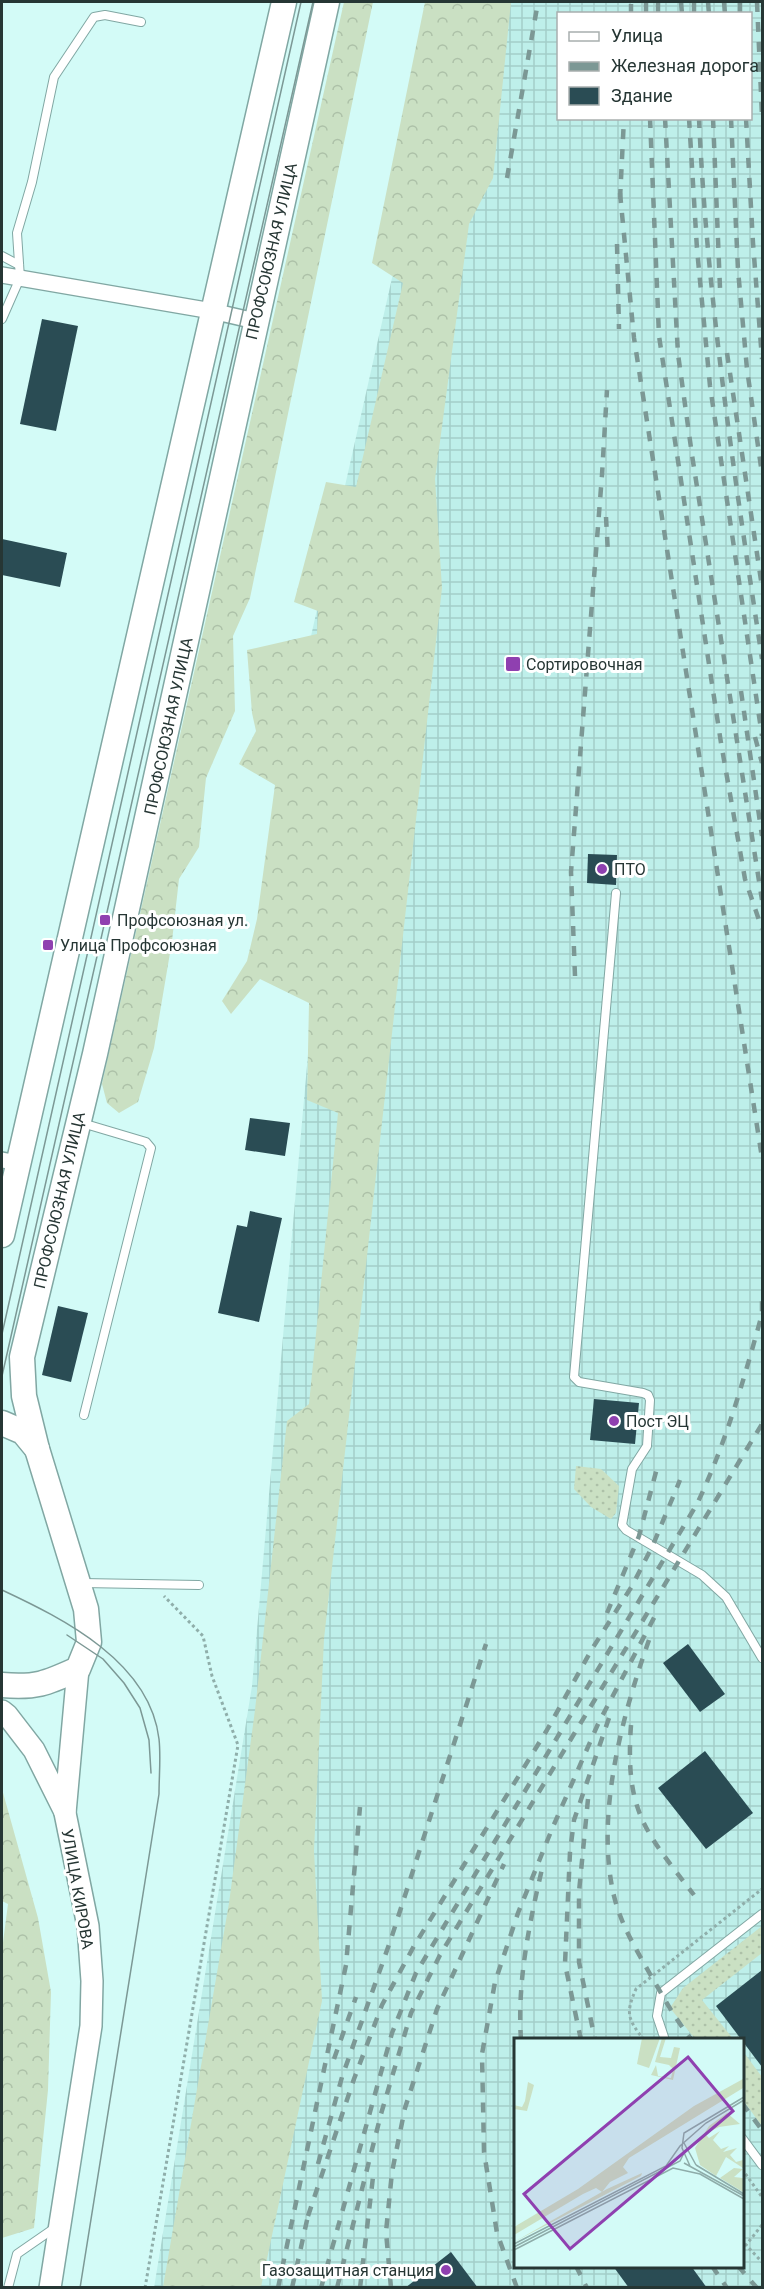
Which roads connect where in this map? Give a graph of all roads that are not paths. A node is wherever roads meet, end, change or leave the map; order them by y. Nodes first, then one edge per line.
1 (284, 2) edge
2 (327, 2) edge
3 (141, 22) dead end
4 (2, 256) edge
5 (20, 271) junction
6 (2, 275) edge
7 (212, 311) junction
8 (2, 319) edge
9 (255, 321) junction
10 (616, 893) dead end
11 (78, 1121) junction
12 (10, 1162) edge
13 (2, 1235) edge
14 (84, 1415) dead end
15 (2, 1423) edge
16 (37, 1449) junction
17 (78, 1582) junction
18 (199, 1585) dead end
19 (762, 1658) edge
20 (78, 1669) junction
21 (2, 1685) edge
22 (2, 1711) edge
23 (65, 1813) junction
24 (762, 1914) edge
25 (664, 2038) edge
26 (743, 2141) edge
27 (762, 2165) edge
28 (60, 2225) junction
29 (8, 2288) edge
30 (50, 2288) edge

1 - 7 main road
2 - 9 main road, ПРОФСОЮЗНАЯ УЛИЦА
3 - 5 lane
4 - 5 lane
5 - 6 street
5 - 7 street
5 - 8 lane
7 - 9 street
7 - 12 main road
9 - 11 main road, ПРОФСОЮЗНАЯ УЛИЦА
10 - 19 lane
11 - 14 lane
11 - 16 main road, ПРОФСОЮЗНАЯ УЛИЦА
12 - 13 main road
15 - 16 main road
16 - 17 main road, ПРОФСОЮЗНАЯ УЛИЦА
17 - 18 lane
17 - 20 main road, ПРОФСОЮЗНАЯ УЛИЦА
20 - 21 main road
20 - 23 main road, УЛИЦА КИРОВА
22 - 23 main road
23 - 28 main road, УЛИЦА КИРОВА
24 - 25 lane
26 - 27 lane
28 - 29 lane
28 - 30 main road, УЛИЦА КИРОВА

